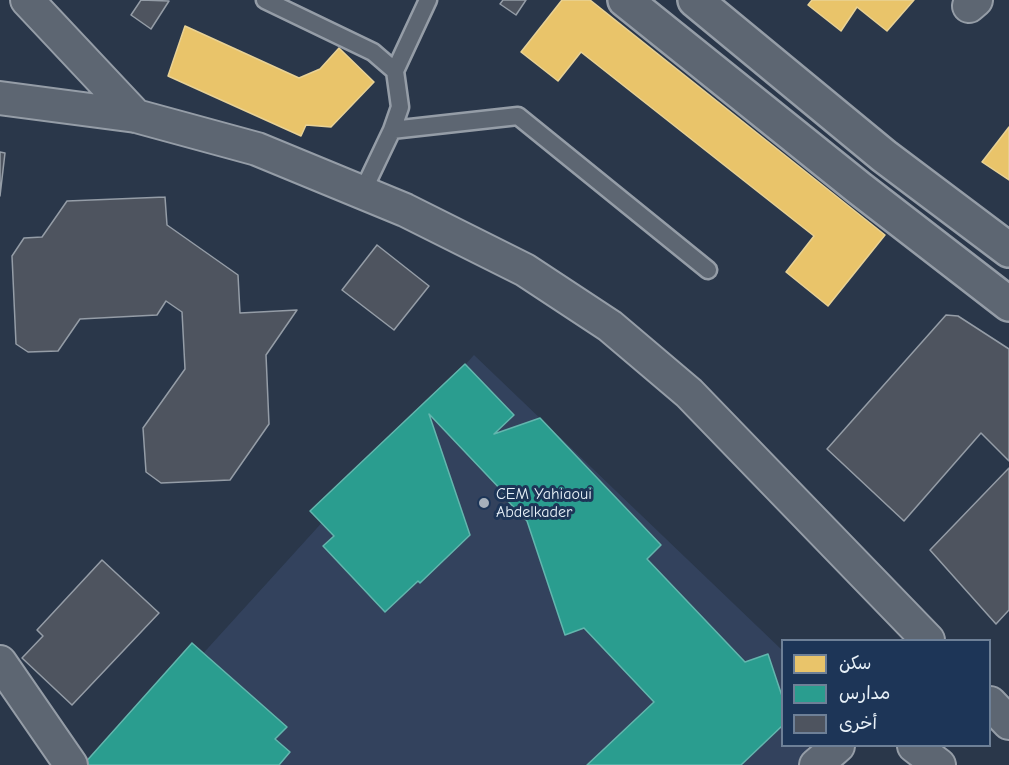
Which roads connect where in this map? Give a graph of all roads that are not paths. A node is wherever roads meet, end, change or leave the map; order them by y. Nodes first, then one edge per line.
1 (27, 0) edge
2 (265, 0) edge
3 (428, 0) edge
4 (625, 0) edge
5 (695, 0) edge
6 (395, 71) junction
7 (0, 98) edge
8 (136, 116) junction
9 (392, 130) junction
10 (362, 193) junction
11 (1009, 250) edge
12 (708, 270) dead end
13 (1009, 304) edge
14 (927, 639) edge
15 (0, 662) edge
16 (991, 705) edge
17 (1009, 723) edge
18 (836, 747) edge
19 (915, 747) edge
20 (71, 765) edge
21 (816, 765) edge
22 (939, 765) edge

1 - 8 street
2 - 6 lane
3 - 6 lane
4 - 13 street
5 - 11 street
6 - 9 lane
7 - 8 street
8 - 10 street
9 - 10 lane
9 - 12 lane
10 - 14 street
15 - 20 street
16 - 17 street
18 - 21 street
19 - 22 street

